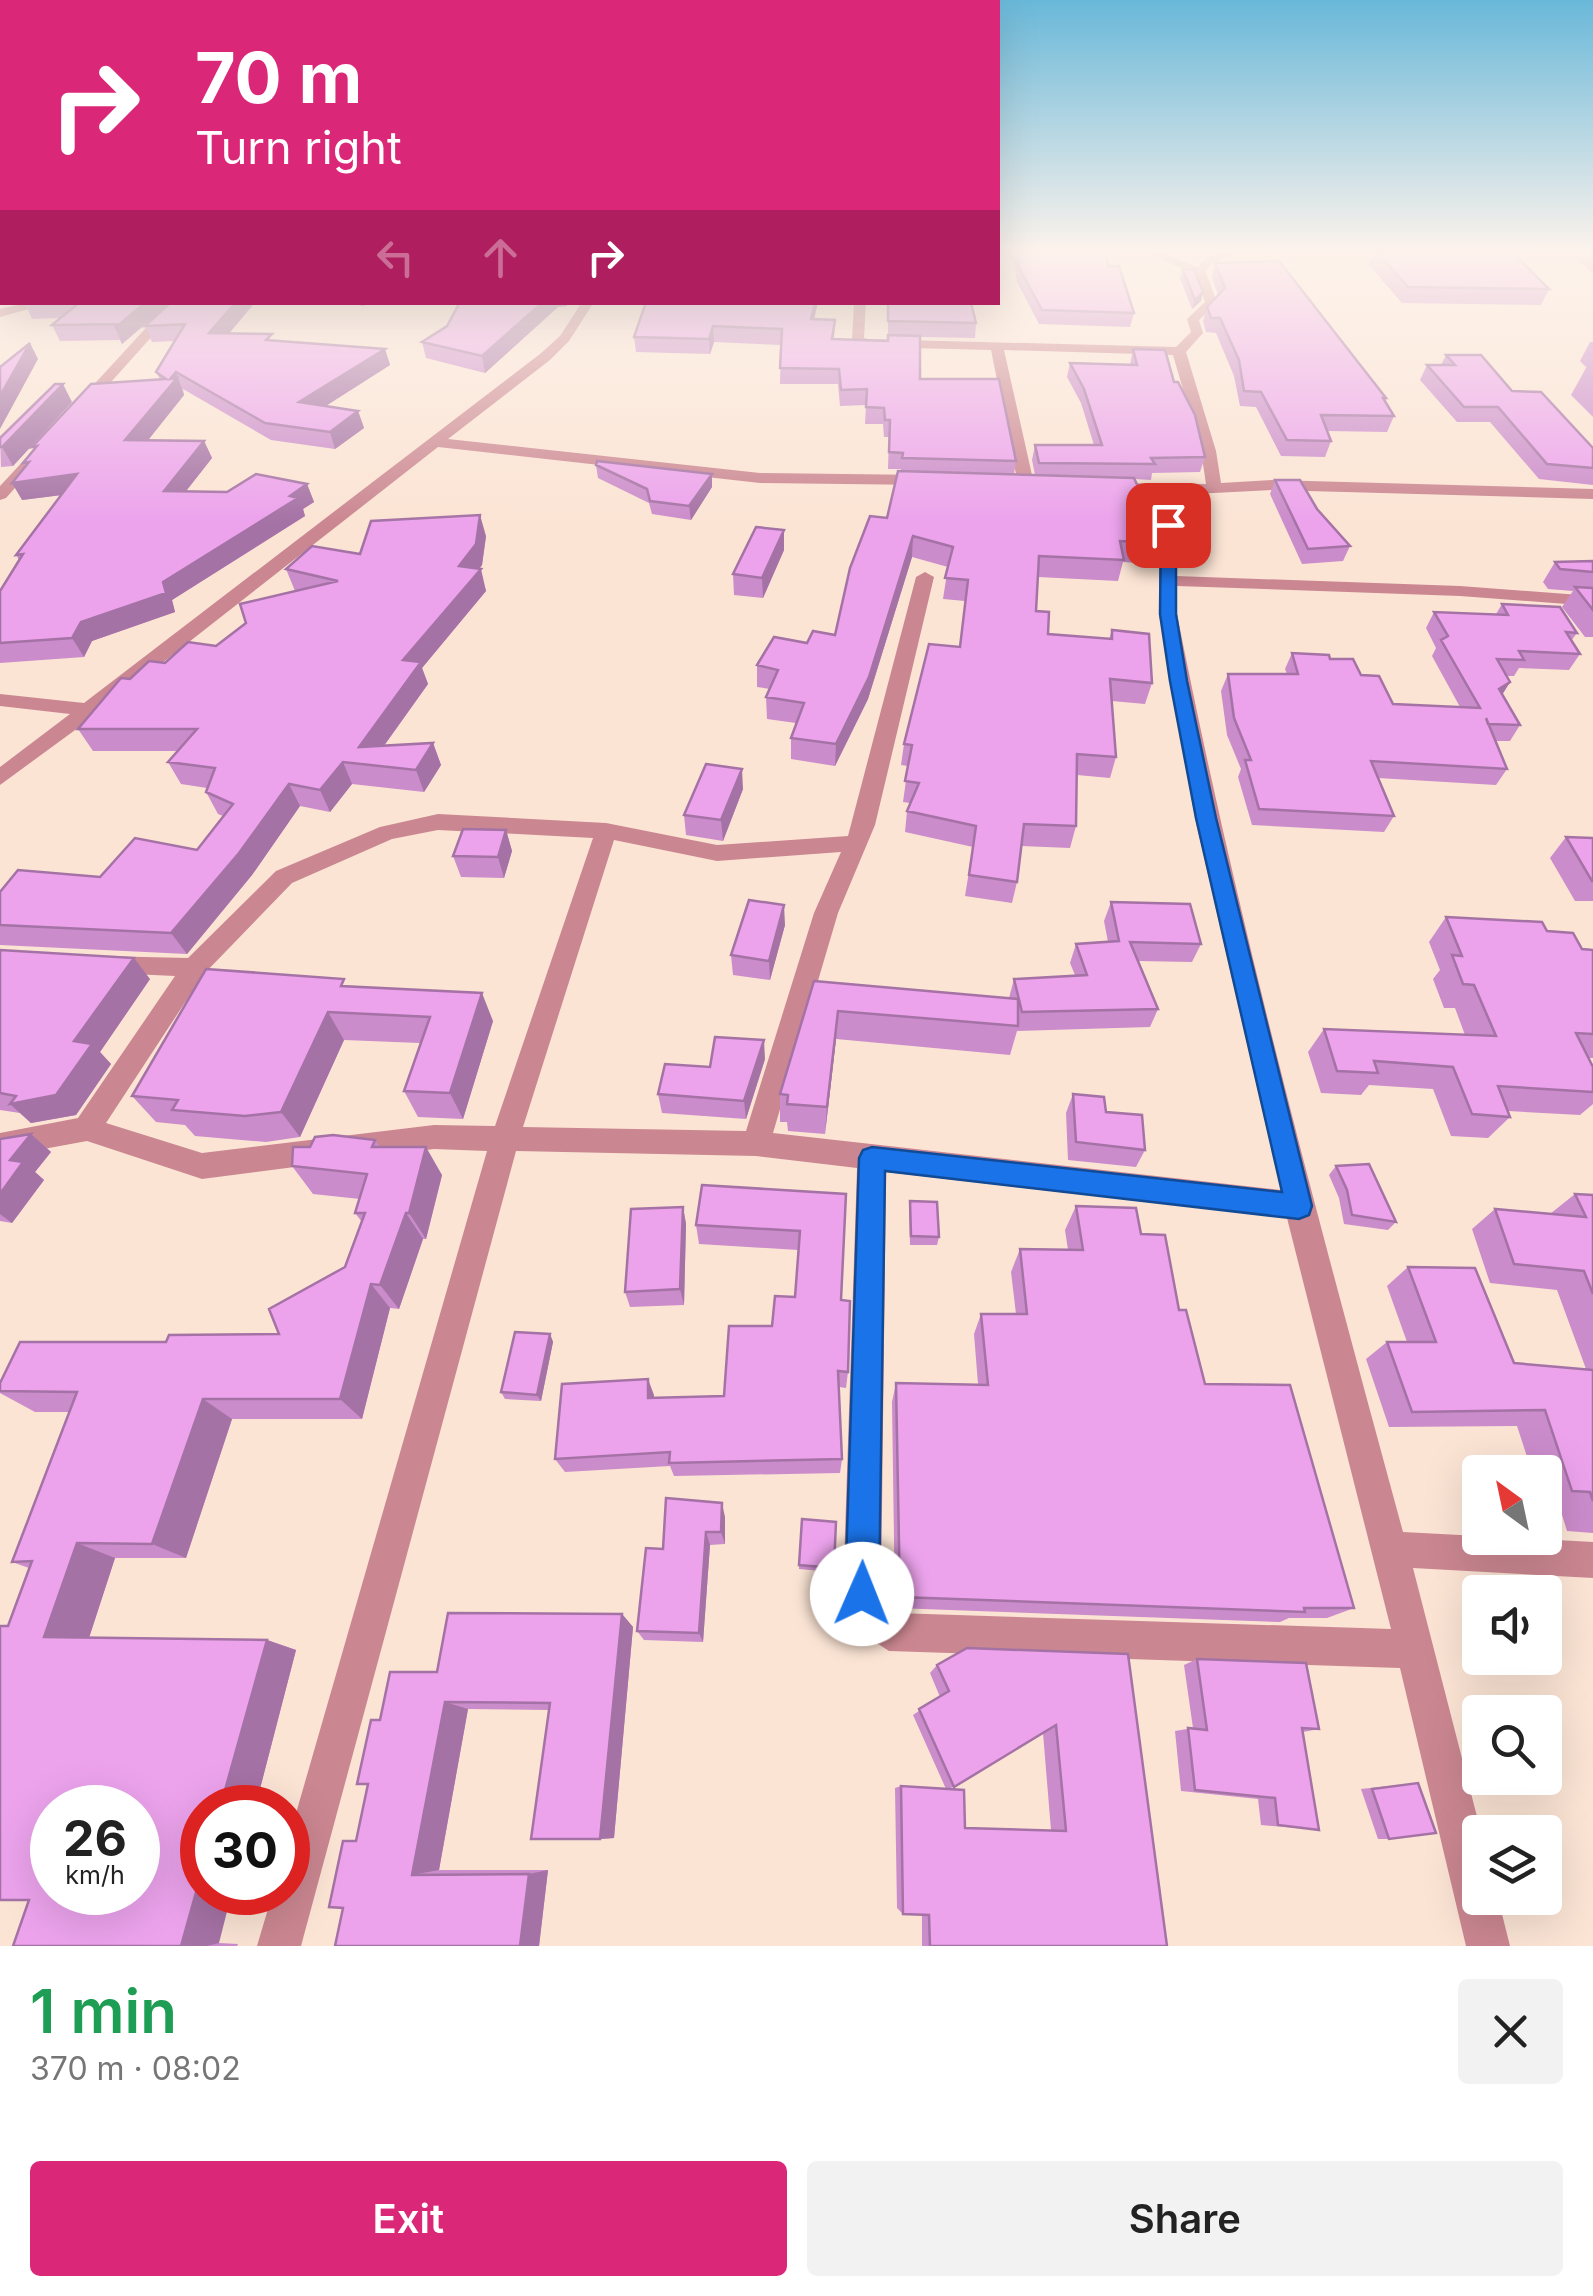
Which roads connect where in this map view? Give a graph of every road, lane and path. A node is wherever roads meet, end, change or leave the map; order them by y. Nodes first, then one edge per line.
1 (140, 342) edge
2 (560, 342) edge
3 (863, 342) edge
4 (1188, 342) edge
5 (997, 348) junction
6 (1179, 351) junction
7 (72, 416) edge
8 (60, 430) edge
9 (436, 442) junction
10 (947, 481) edge
11 (1025, 484) edge
12 (1079, 486) edge
13 (1214, 486) junction
14 (1167, 490) junction
15 (1593, 494) edge
16 (0, 495) edge
17 (926, 577) dead end
18 (1171, 581) junction
19 (1593, 601) edge
20 (0, 700) edge
21 (90, 710) junction
22 (0, 778) edge
23 (606, 830) junction
24 (856, 843) junction
25 (78, 961) edge
26 (194, 968) junction
27 (87, 1130) junction
28 (505, 1138) junction
29 (756, 1144) junction
30 (0, 1145) edge
31 (872, 1158) junction
32 (1299, 1206) junction
33 (1390, 1549) junction
34 (1593, 1560) edge
35 (1415, 1648) junction
36 (279, 1946) edge
37 (1488, 1946) edge

1 - 7 street
2 - 9 street
3 - 5 street
4 - 6 street
5 - 6 street
5 - 11 street
6 - 13 street
8 - 16 street
9 - 10 street
9 - 21 street
12 - 14 street
13 - 14 street
13 - 15 street
14 - 18 street
17 - 24 street
18 - 19 street
18 - 32 street
20 - 21 street
21 - 22 street
23 - 24 street
23 - 26 street
23 - 28 street
24 - 29 street
25 - 26 street
26 - 27 street
27 - 28 street
27 - 30 street
28 - 29 street
28 - 36 street
29 - 31 street
31 - 32 street
31 - 35 street
32 - 33 street
33 - 34 street
33 - 35 street
35 - 37 street

